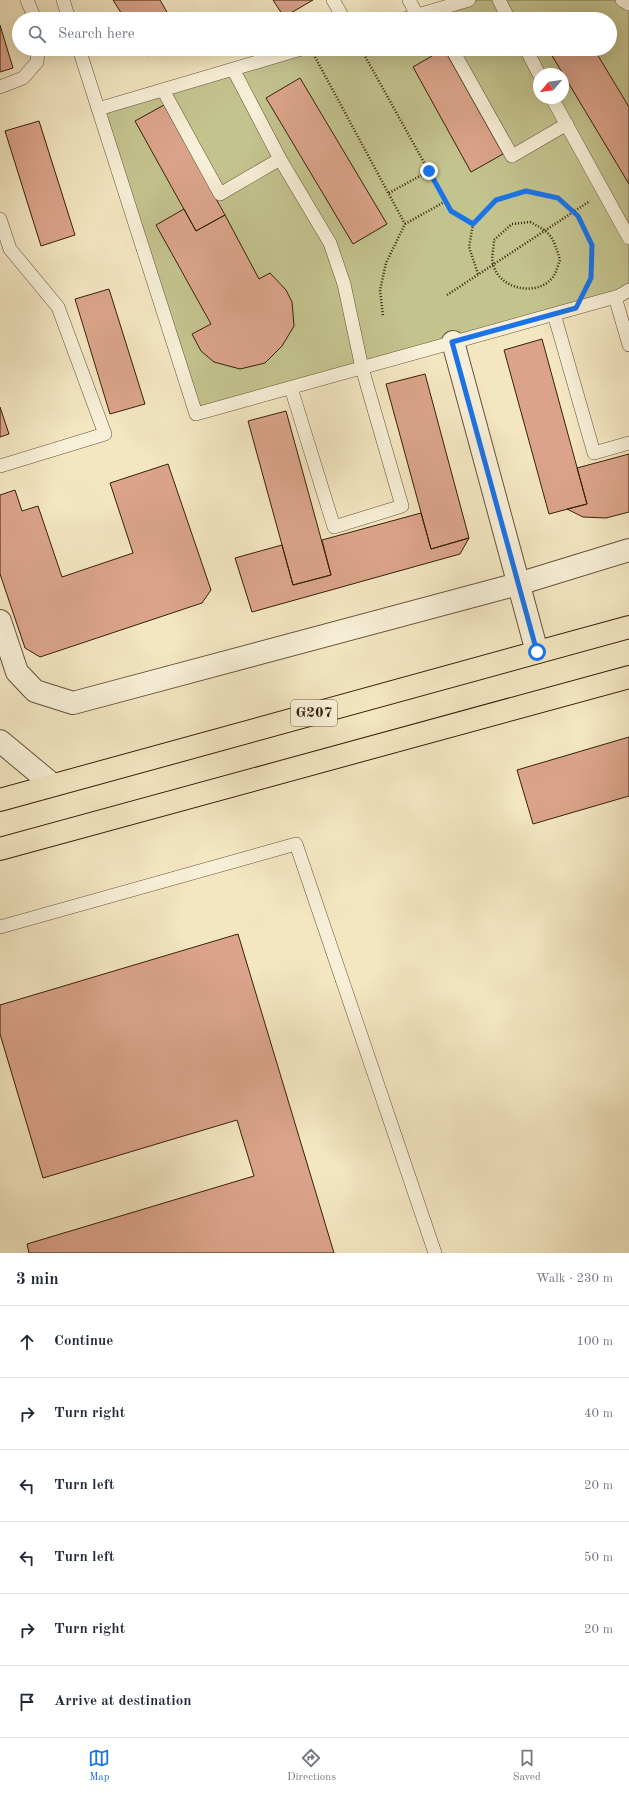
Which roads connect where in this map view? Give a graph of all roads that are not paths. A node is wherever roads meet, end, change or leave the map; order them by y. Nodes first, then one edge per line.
1 (28, 0) edge
2 (63, 0) edge
3 (333, 0) edge
4 (409, 0) edge
5 (469, 0) edge
6 (499, 0) edge
7 (622, 0) edge
8 (629, 4) edge
9 (32, 12) edge
10 (67, 12) edge
11 (340, 12) edge
12 (416, 12) edge
13 (440, 12) edge
14 (505, 12) edge
15 (37, 56) edge
16 (81, 56) edge
17 (278, 56) edge
18 (456, 56) edge
19 (530, 56) edge
20 (536, 68) edge
21 (233, 69) junction
22 (0, 87) edge
23 (163, 90) junction
24 (555, 104) edge
25 (98, 109) junction
26 (567, 124) junction
27 (280, 159) junction
28 (0, 219) edge
29 (629, 238) edge
30 (629, 290) edge
31 (615, 297) junction
32 (554, 314) junction
33 (452, 342) junction
34 (629, 345) edge
35 (362, 368) junction
36 (291, 388) junction
37 (629, 443) edge
38 (0, 466) edge
39 (629, 550) edge
40 (518, 584) junction
41 (0, 621) edge
42 (629, 627) edge
43 (537, 652) junction
44 (629, 677) edge
45 (0, 741) edge
46 (54, 785) junction
47 (0, 800) edge
48 (0, 849) edge
49 (0, 927) edge
50 (435, 1253) edge

1 - 9 lane
2 - 10 lane
3 - 11 lane
4 - 12 lane
5 - 13 lane
6 - 14 lane
7 - 8 lane
15 - 22 lane
16 - 25 lane
17 - 21 lane
18 - 26 lane
19 - 20 lane
21 - 23 lane
21 - 27 lane
23 - 25 lane
23 - 27 lane
24 - 26 lane
25 - 36 lane
26 - 29 lane
27 - 35 lane
28 - 38 lane
30 - 31 lane
31 - 32 lane
31 - 34 lane
32 - 33 lane
32 - 37 lane
33 - 35 lane
33 - 40 street
35 - 36 lane
35 - 36 lane
39 - 40 street
40 - 41 street
40 - 43 street
42 - 43 highway, G207
43 - 46 highway, G207
44 - 48 highway
45 - 46 street
46 - 47 highway, G207
49 - 50 lane

